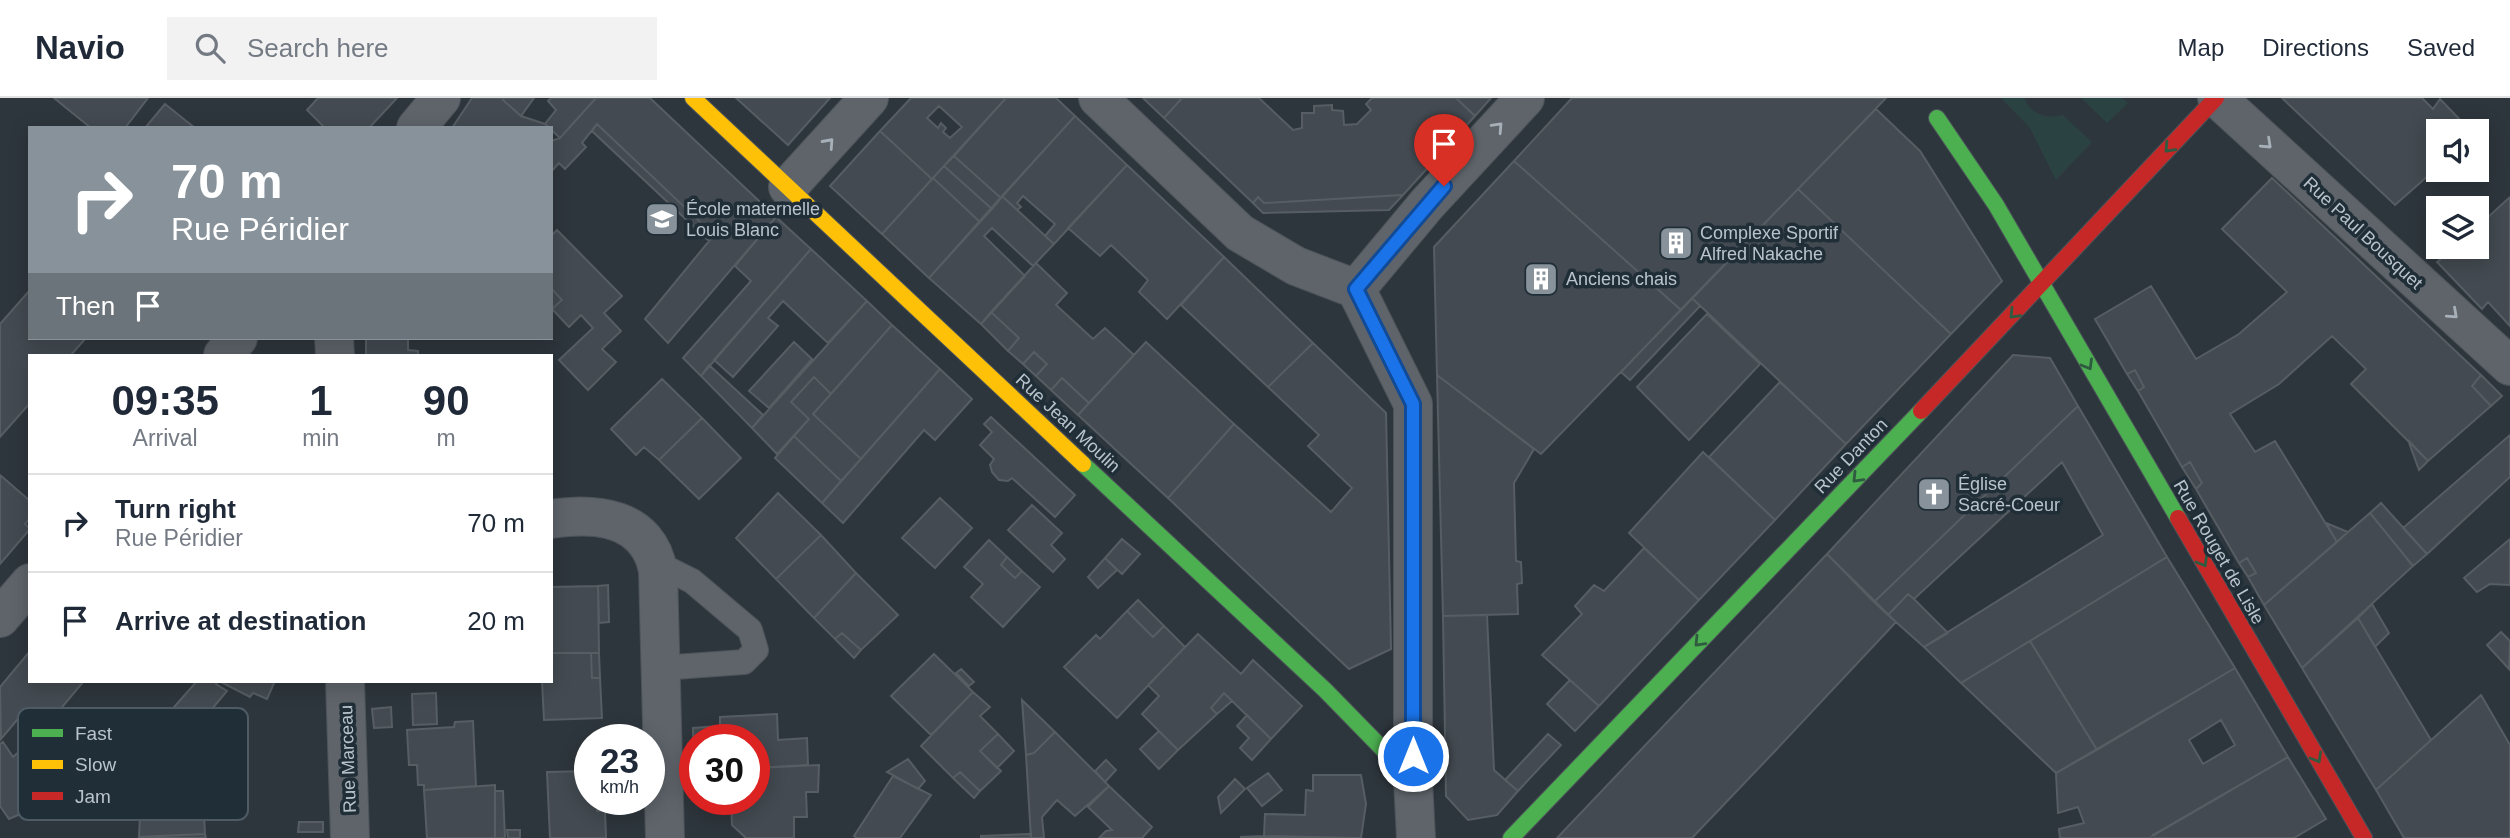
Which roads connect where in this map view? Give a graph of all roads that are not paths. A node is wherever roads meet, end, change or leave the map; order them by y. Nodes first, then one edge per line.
1 (441, 98) edge
2 (693, 98) edge
3 (869, 98) edge
4 (1098, 98) edge
5 (1525, 98) edge
6 (2216, 98) edge
7 (1937, 118) dead end
8 (418, 126) edge
9 (788, 187) junction
10 (2043, 284) junction
11 (1356, 289) junction
12 (236, 340) edge
13 (224, 354) edge
14 (2510, 366) edge
15 (553, 519) edge
16 (656, 563) junction
17 (28, 585) edge
18 (0, 618) edge
19 (661, 668) junction
20 (345, 683) edge
21 (1413, 780) junction
22 (350, 838) edge
23 (665, 838) edge
24 (1416, 838) edge
25 (1511, 838) edge
26 (2364, 838) edge

1 - 8 street
2 - 9 street, Rue Jean Moulin
9 -> 3 street
4 - 11 street
11 -> 5 street
6 -> 10 street, Rue Danton
6 -> 14 street, Rue Paul Bousquet
7 - 10 street, Rue Rouget de Lisle
9 - 21 street, Rue Jean Moulin
10 -> 25 street, Rue Danton
10 -> 26 street, Rue Rouget de Lisle
11 - 21 street
12 - 13 street
15 - 16 street
16 - 19 street
16 - 19 lane
17 - 18 street
19 - 23 street
20 - 22 street, Rue Marceau
21 - 24 street

